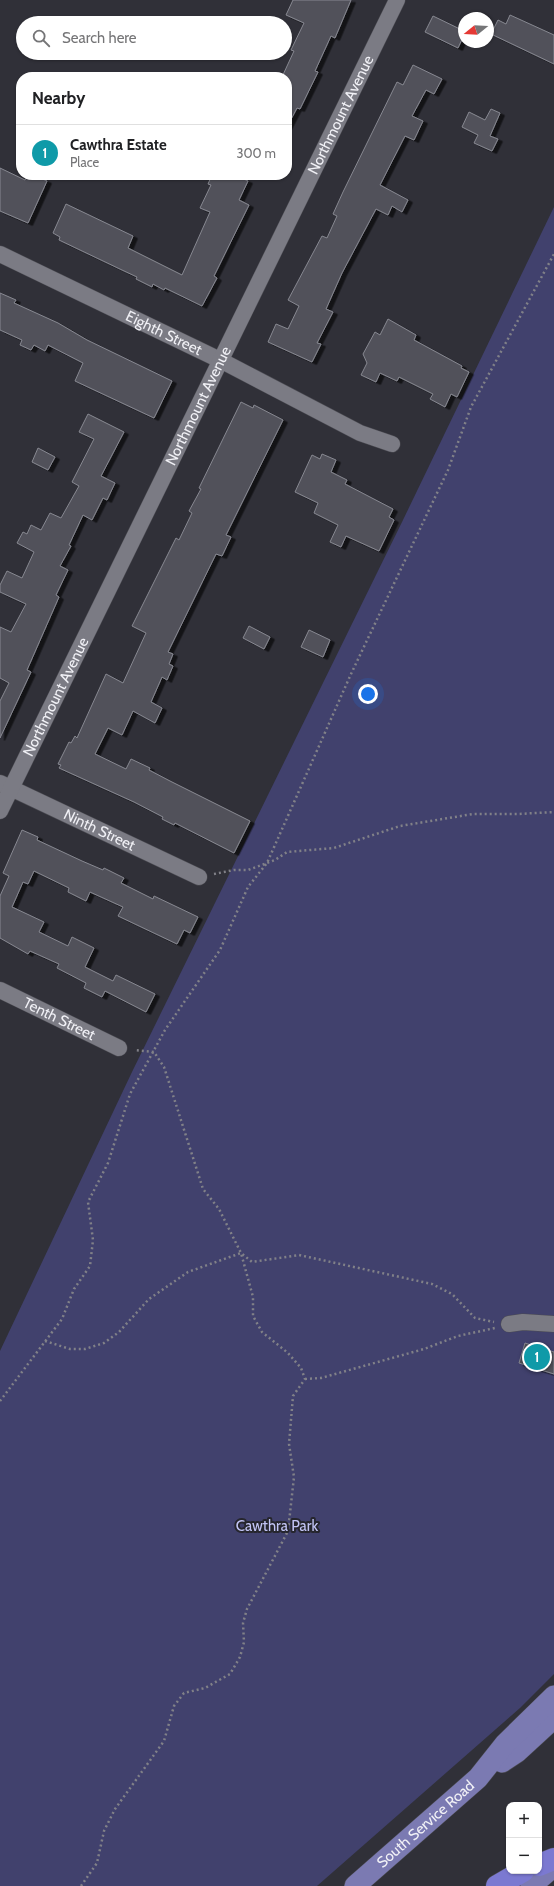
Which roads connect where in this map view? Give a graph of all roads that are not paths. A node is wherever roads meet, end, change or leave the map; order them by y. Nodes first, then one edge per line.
1 (397, 0) edge
2 (0, 254) edge
3 (222, 361) junction
4 (392, 444) dead end
5 (5, 786) edge
6 (0, 811) edge
7 (199, 877) road end
8 (0, 990) edge
9 (119, 1048) road end
10 (509, 1324) road end
11 (554, 1324) edge
12 (554, 1696) edge
13 (554, 1718) edge
14 (478, 1778) junction
15 (554, 1859) edge
16 (542, 1864) edge
17 (554, 1866) edge
18 (518, 1874) edge
19 (355, 1886) edge
20 (497, 1886) edge
21 (531, 1886) edge

1 - 3 street, Northmount Avenue
2 - 3 street, Eighth Street
3 - 4 street, Eighth Street
3 - 5 street, Northmount Avenue
5 - 6 street, Northmount Avenue
5 - 7 street, Ninth Street
8 - 9 street, Tenth Street
10 - 11 street
12 - 14 main road, South Service Road
13 - 14 main road, South Service Road
14 - 19 main road, South Service Road
15 - 16 highway
17 - 21 main road
18 - 20 highway

